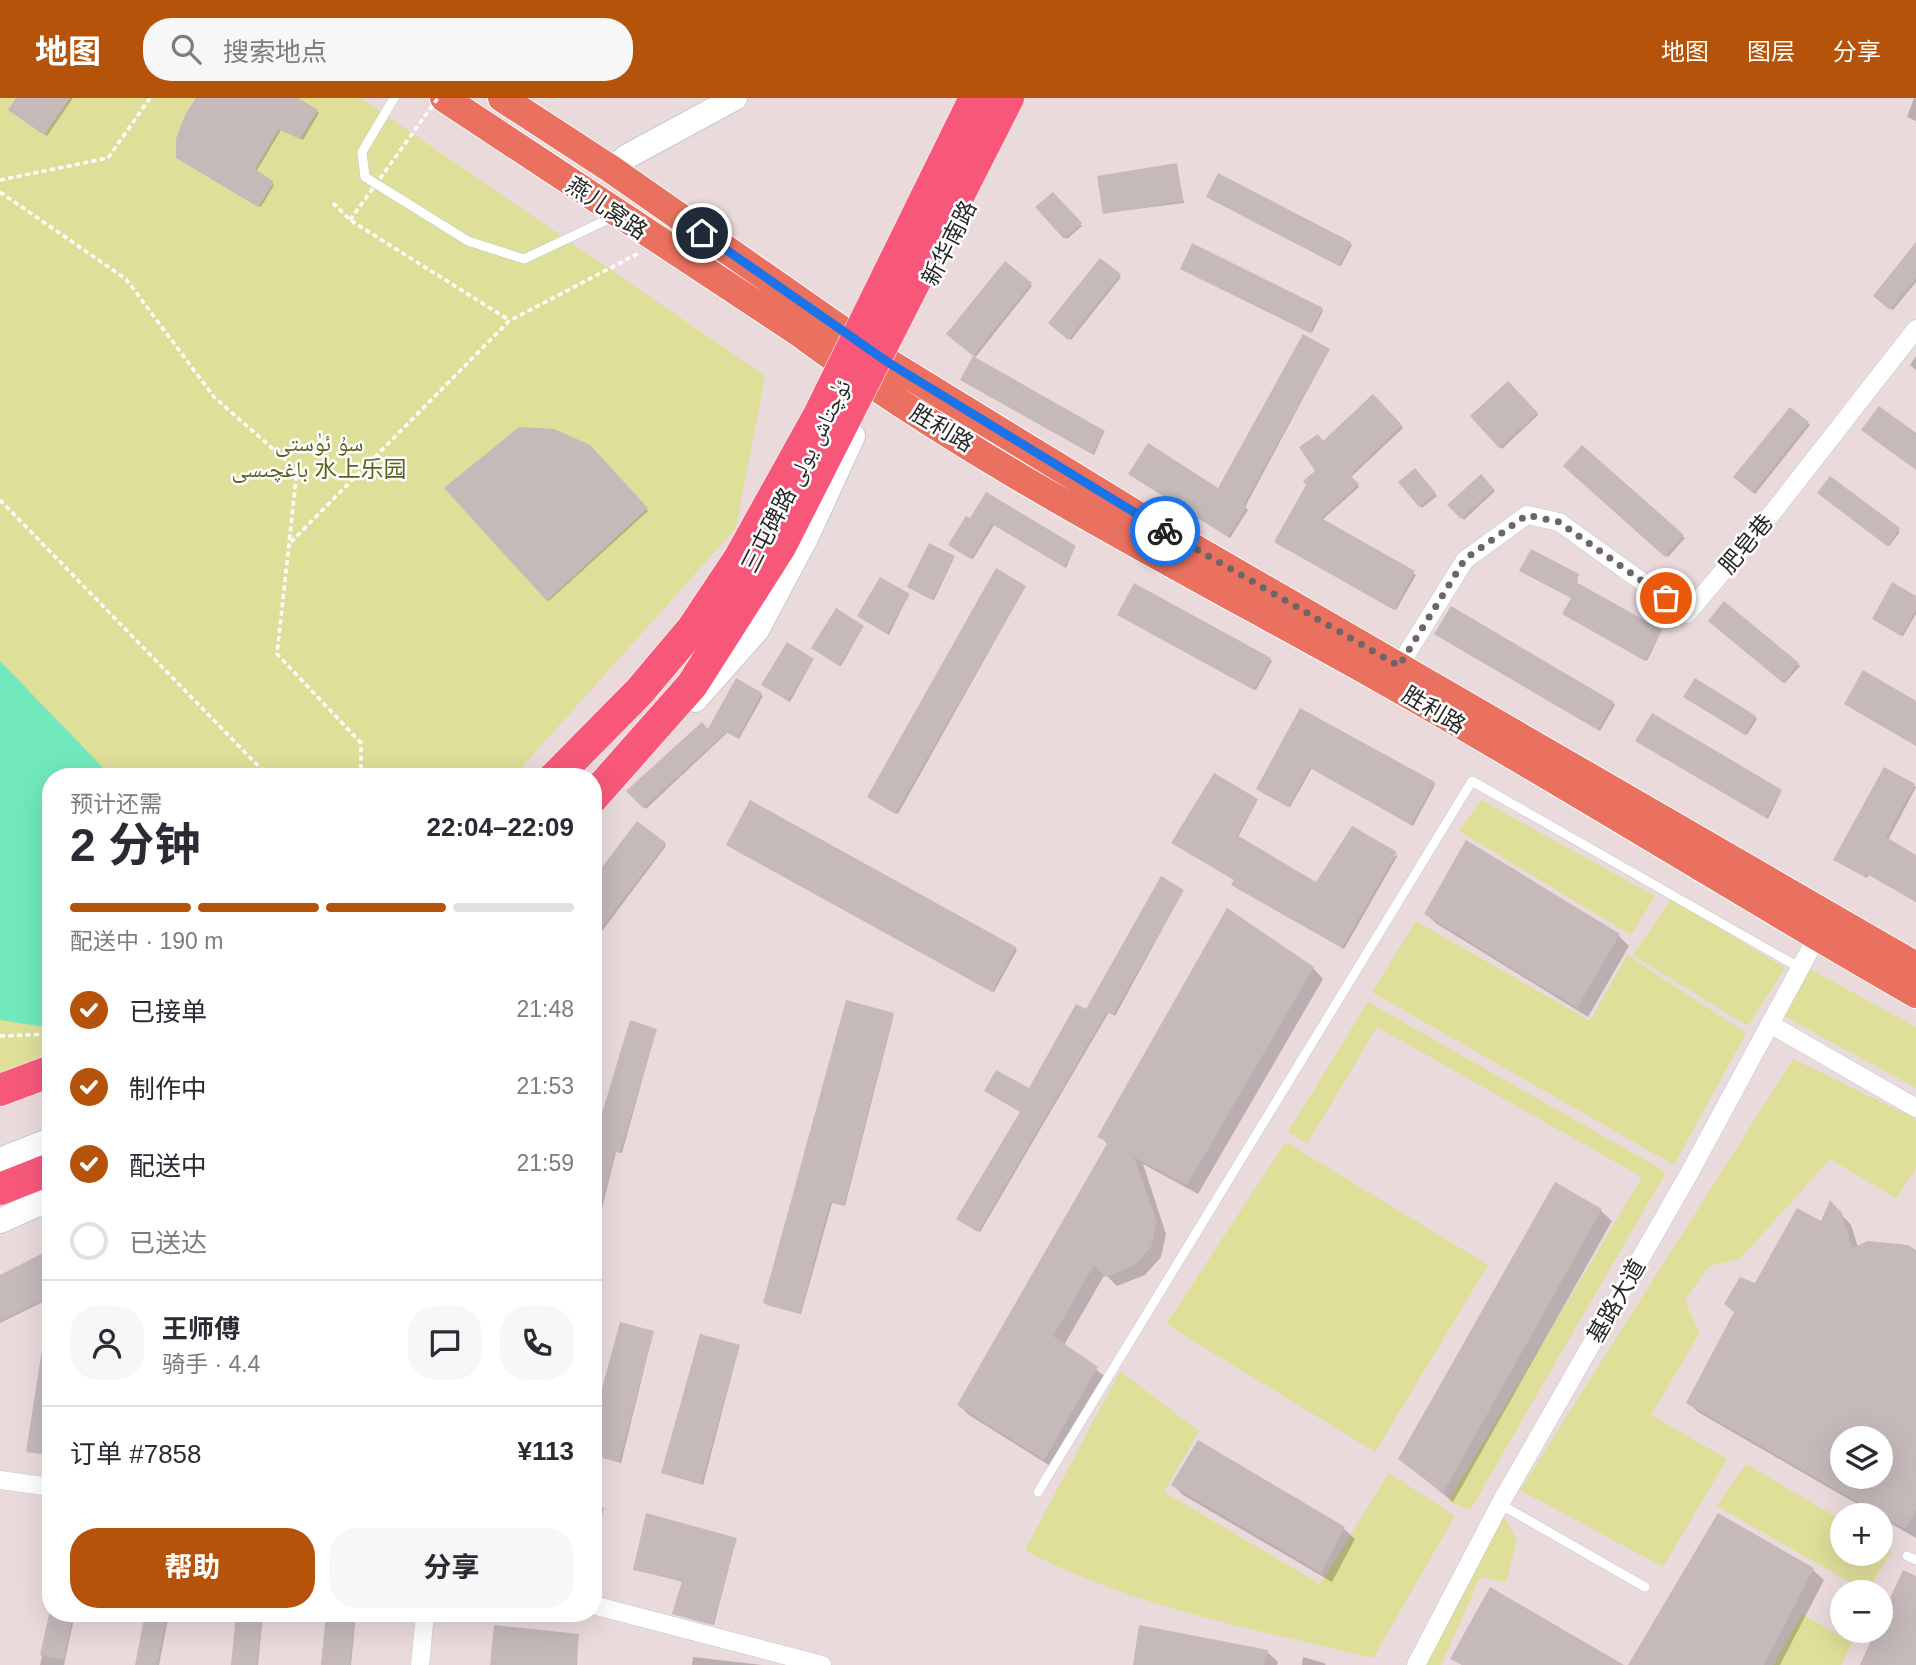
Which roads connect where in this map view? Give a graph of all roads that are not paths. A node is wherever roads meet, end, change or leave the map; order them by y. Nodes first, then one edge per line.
1 (394, 98) edge
2 (441, 98) edge
3 (502, 98) edge
4 (735, 98) edge
5 (975, 98) edge
6 (983, 98) edge
7 (1008, 98) edge
8 (1023, 98) edge
9 (611, 169) junction
10 (616, 215) junction
11 (1916, 329) edge
12 (862, 344) junction
13 (850, 371) junction
14 (883, 376) junction
15 (1399, 666) junction
16 (564, 768) edge
17 (578, 768) edge
18 (602, 787) edge
19 (602, 805) edge
20 (1817, 937) junction
21 (1916, 966) edge
22 (1800, 968) junction
23 (1916, 994) edge
24 (1770, 1024) junction
25 (42, 1074) edge
26 (0, 1090) edge
27 (1916, 1108) edge
28 (42, 1144) edge
29 (0, 1160) edge
30 (42, 1173) edge
31 (0, 1189) edge
32 (42, 1202) edge
33 (0, 1221) edge
34 (0, 1479) edge
35 (42, 1486) edge
36 (1038, 1492) dead end
37 (1500, 1504) junction
38 (1645, 1587) dead end
39 (602, 1607) edge
40 (424, 1622) edge
41 (420, 1665) edge
42 (822, 1665) edge
43 (1416, 1665) edge

1 - 10 lane
2 - 10 main road, 燕儿窝路
3 - 9 main road, 燕儿窝路
4 - 9 main road
5 - 16 highway, bridge
6 - 12 main road, 三屯碑路 ئۈچتاش يولى
7 - 18 highway, bridge
8 - 14 main road, 新华南路
9 - 12 main road, 燕儿窝路
10 - 13 main road, 燕儿窝路
11 - 15 street, 肥皂巷
12 - 13 main road, 三屯碑路 ئۈچتاش يولى
12 - 14 main road, 燕儿窝路
13 - 14 main road, 燕儿窝路
13 - 17 main road, 三屯碑路 ئۈچتاش يولى
14 - 15 main road, 胜利路
14 - 19 main road, 三屯碑路 ئۈچتاش يولى
14 - 20 main road, 胜利路
15 - 21 main road, 胜利路
20 - 22 street, 基路大道
20 - 23 main road, 胜利路
22 - 24 street, 基路大道
22 - 36 lane
24 - 27 street
24 - 37 street, 基路大道
25 - 26 highway
28 - 29 main road
30 - 31 highway
32 - 33 main road
34 - 35 street
37 - 38 lane
37 - 43 street, 基路大道
39 - 42 street
40 - 41 street

